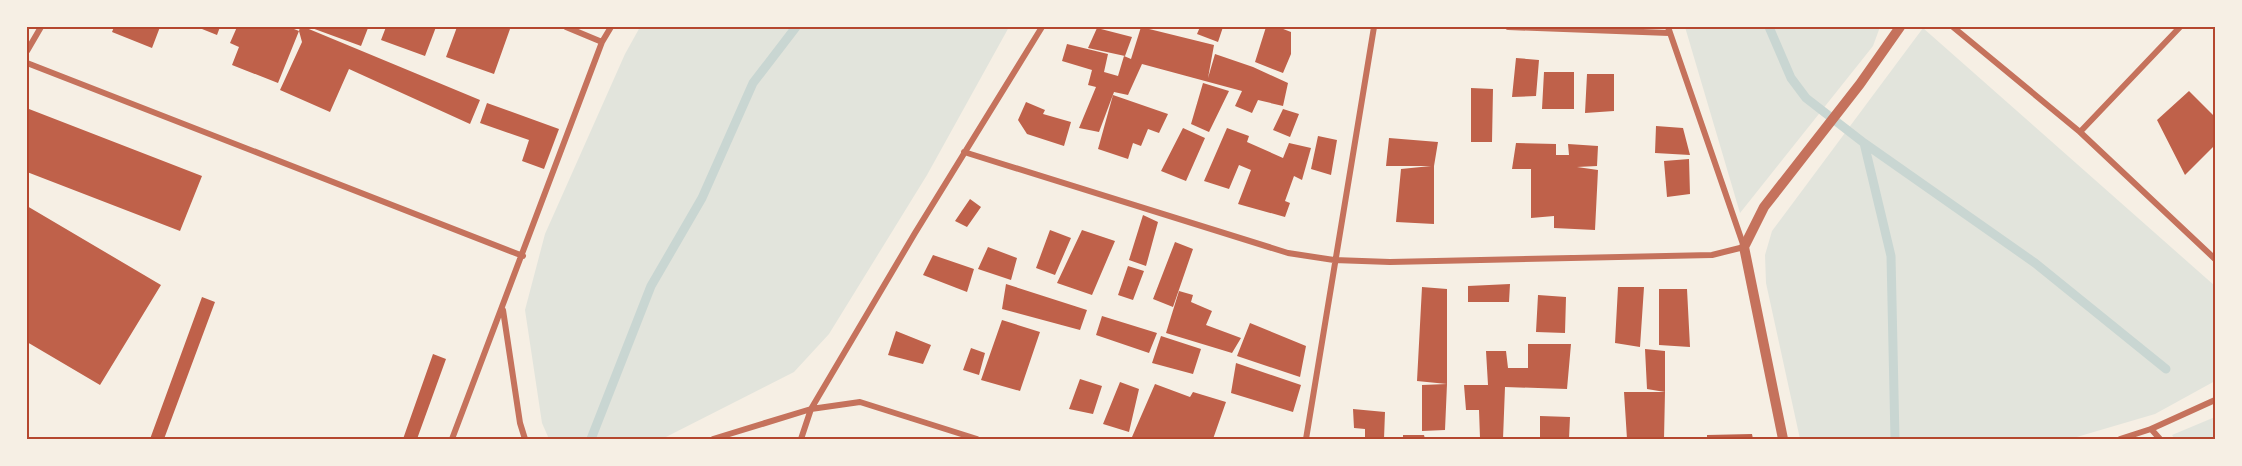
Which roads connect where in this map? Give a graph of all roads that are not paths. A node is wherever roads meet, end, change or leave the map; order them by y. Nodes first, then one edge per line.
1 (41, 27) edge
2 (566, 27) edge
3 (611, 27) edge
4 (1042, 27) edge
5 (1374, 27) edge
6 (1508, 27) edge
7 (1900, 27) edge
8 (1953, 27) edge
9 (2180, 27) edge
10 (1668, 30) edge
11 (602, 42) junction
12 (27, 51) edge
13 (27, 63) edge
14 (2080, 132) junction
15 (964, 152) junction
16 (1744, 247) junction
17 (523, 256) junction
18 (1334, 260) junction
19 (2215, 260) edge
20 (503, 308) junction
21 (2215, 400) edge
22 (811, 409) junction
23 (2151, 429) junction
24 (452, 439) edge
25 (525, 439) edge
26 (713, 439) edge
27 (801, 439) edge
28 (977, 439) edge
29 (1306, 439) edge
30 (1783, 439) edge
31 (2120, 439) edge
32 (2160, 439) edge

1 - 12 street
2 - 11 street
3 - 11 street
4 - 15 street
5 - 18 street
6 - 10 street
7 - 16 street
8 - 14 street
9 - 14 street
10 - 16 street
11 - 17 street
13 - 17 street
14 - 19 street
15 - 18 street
15 - 22 street
16 - 18 street
16 - 30 street
17 - 20 street
18 - 29 street
20 - 24 street
20 - 25 street
21 - 23 street
22 - 26 street
22 - 27 street
22 - 28 street
23 - 31 street
23 - 32 street

